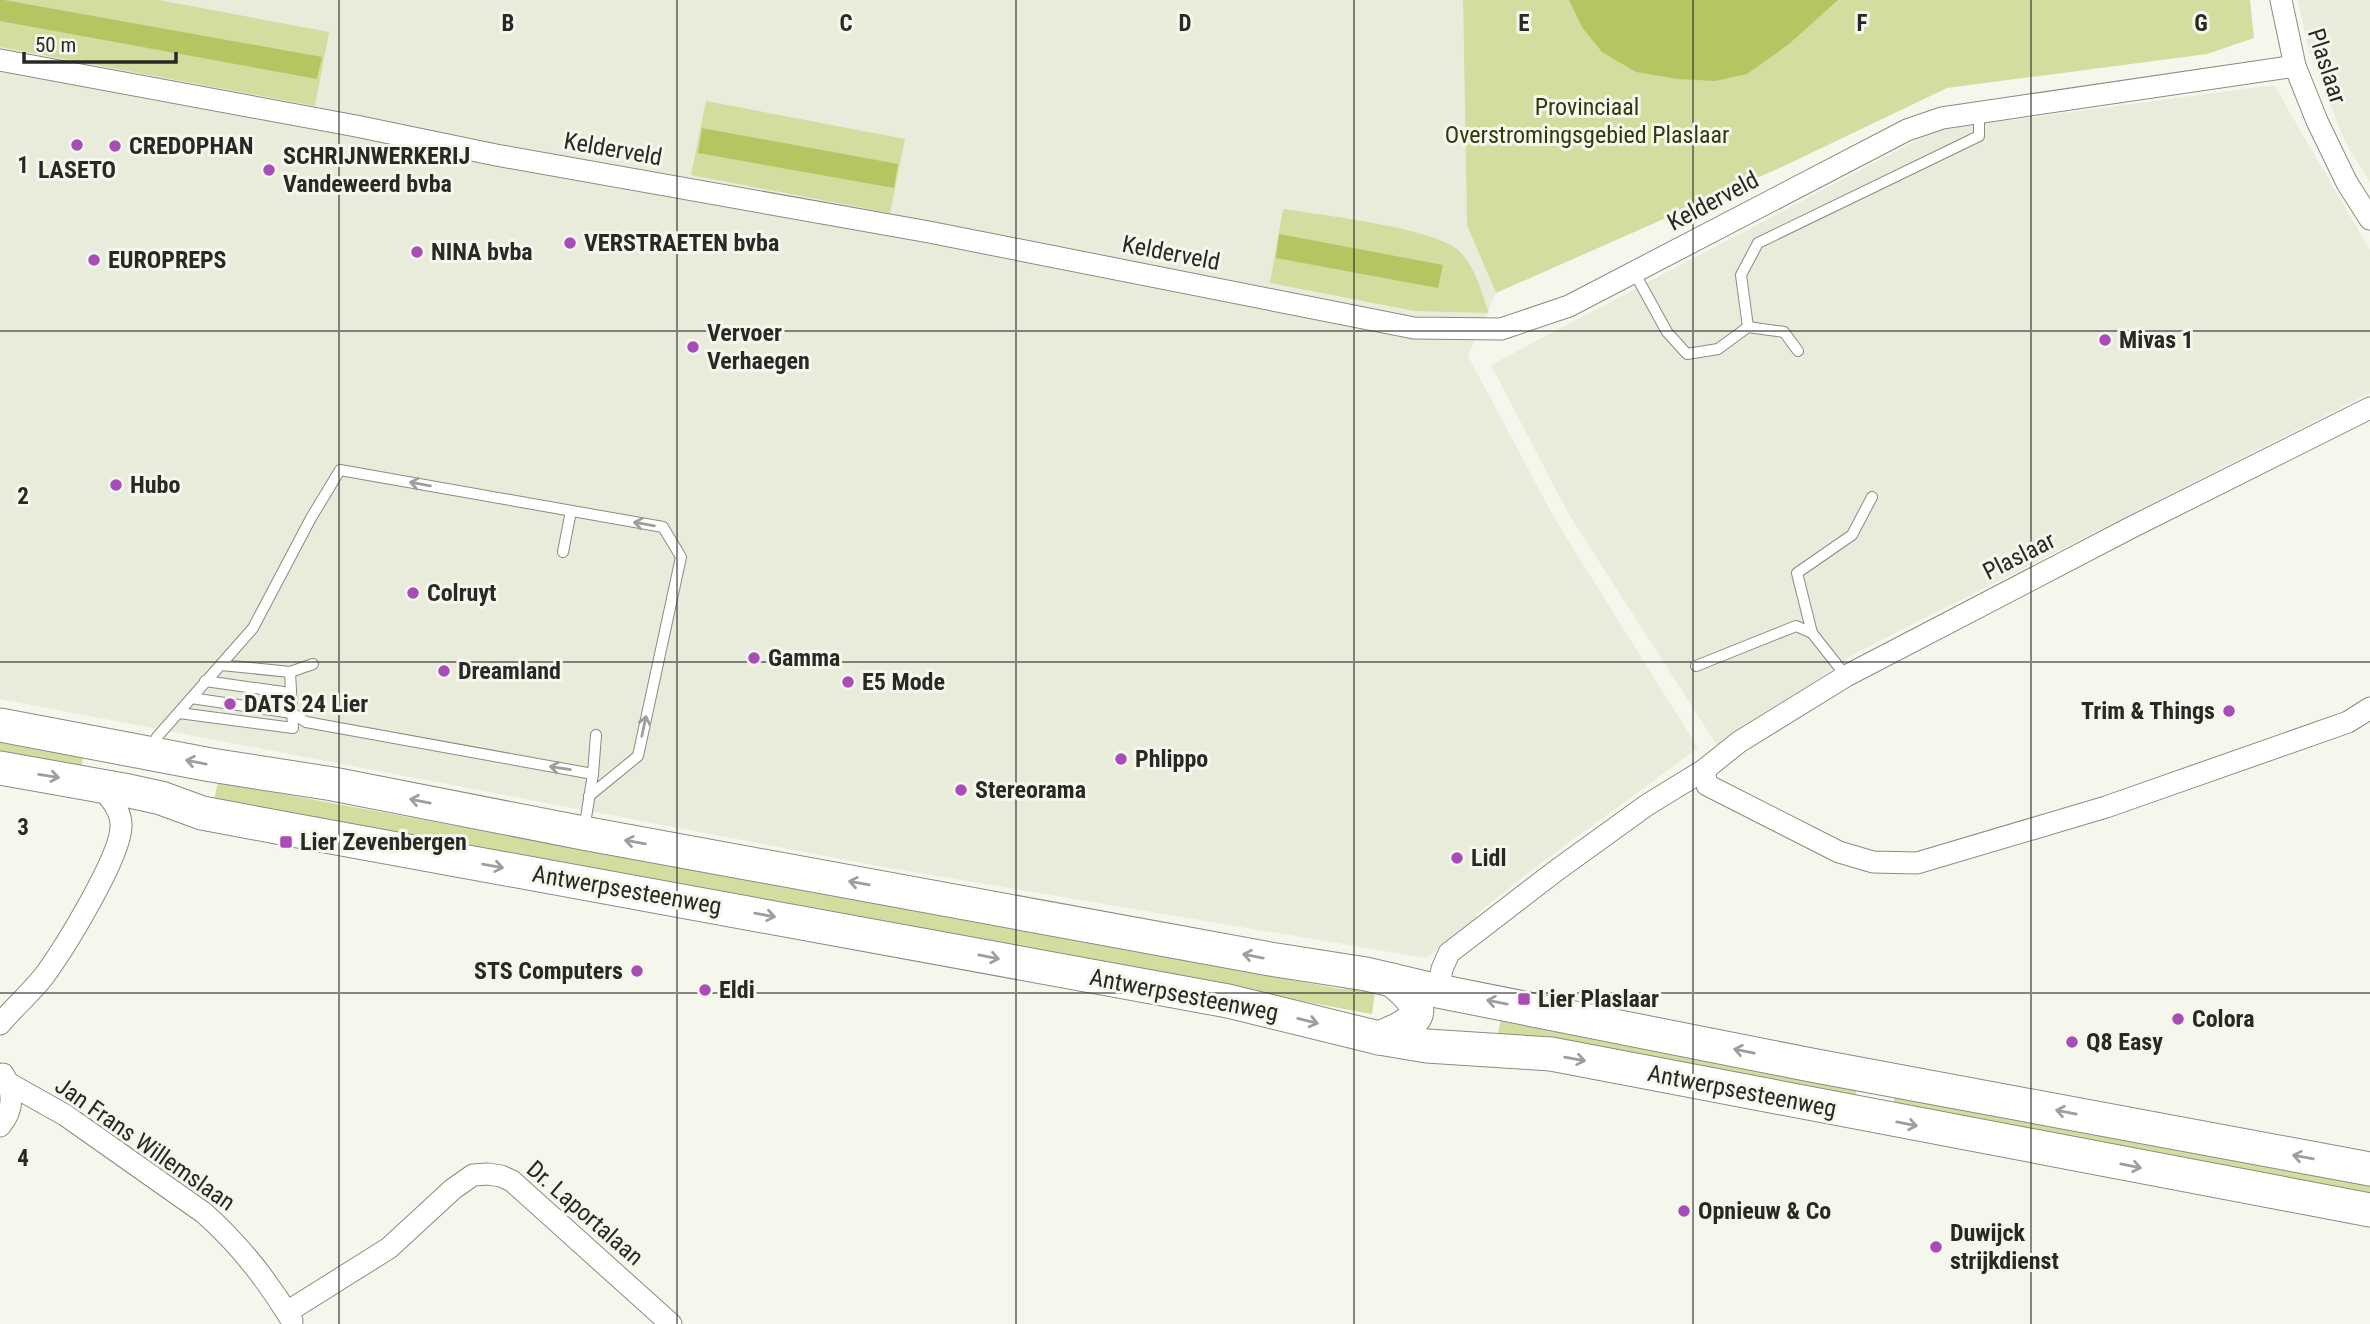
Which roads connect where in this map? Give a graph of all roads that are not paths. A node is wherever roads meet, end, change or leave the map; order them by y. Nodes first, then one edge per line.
1 (2281, 0) edge
2 (0, 60) edge
3 (2295, 66) junction
4 (1979, 112) junction
5 (2370, 219) edge
6 (1634, 272) junction
7 (1748, 327) junction
8 (1798, 351) dead end
9 (2370, 408) edge
10 (1872, 497) dead end
11 (571, 511) junction
12 (564, 552) dead end
13 (1812, 633) junction
14 (313, 664) dead end
15 (221, 665) junction
16 (1696, 666) dead end
17 (290, 672) junction
18 (1846, 677) junction
19 (205, 681) junction
20 (290, 693) junction
21 (191, 698) junction
22 (2370, 708) edge
23 (179, 713) junction
24 (292, 713) junction
25 (0, 725) edge
26 (596, 735) dead end
27 (149, 752) junction
28 (0, 768) edge
29 (1704, 770) junction
30 (593, 774) junction
31 (99, 785) junction
32 (589, 796) junction
33 (161, 798) junction
34 (122, 824) junction
35 (583, 832) junction
36 (1392, 980) junction
37 (1438, 991) junction
38 (0, 1024) edge
39 (1379, 1038) junction
40 (1866, 1075) junction
41 (4, 1077) edge
42 (1853, 1113) junction
43 (0, 1126) edge
44 (2370, 1169) edge
45 (2370, 1210) edge
46 (290, 1318) edge
47 (671, 1324) edge

1 - 3 street, Plaslaar
2 - 6 street, Kelderveld
3 - 4 street, Kelderveld
3 - 5 street, Plaslaar
4 - 6 street, Kelderveld
4 - 7 lane
6 - 7 lane
7 - 8 lane
9 - 18 street, Plaslaar
10 - 13 lane
11 - 12 lane
11 -> 15 lane
32 -> 11 lane
13 - 16 lane
13 - 18 lane
14 - 17 lane
15 - 17 lane
15 - 19 lane
17 - 20 lane
18 - 29 street, Plaslaar
19 - 20 lane
19 - 21 lane
20 - 24 lane
21 - 23 lane
21 - 24 lane
22 - 29 street
23 - 24 lane
23 - 27 lane
30 -> 24 lane
25 - 27 main road, Antwerpsesteenweg
26 - 30 lane
35 -> 27 main road, Antwerpsesteenweg
28 -> 31 main road, Antwerpsesteenweg
29 - 37 street, Plaslaar
30 - 32 lane
31 - 33 main road, Antwerpsesteenweg
31 - 34 street
32 - 35 lane
33 - 34 street
33 -> 39 main road, Antwerpsesteenweg
34 - 38 street
36 -> 35 main road, Antwerpsesteenweg
36 - 37 main road, Antwerpsesteenweg
36 - 39 main road
40 -> 37 main road, Antwerpsesteenweg
39 -> 42 main road, Antwerpsesteenweg
40 - 42 main road
44 -> 40 main road, Antwerpsesteenweg
41 - 43 street
41 - 46 street, Jan Frans Willemslaan
42 -> 45 main road, Antwerpsesteenweg
46 - 47 street, Dr. Laportalaan

